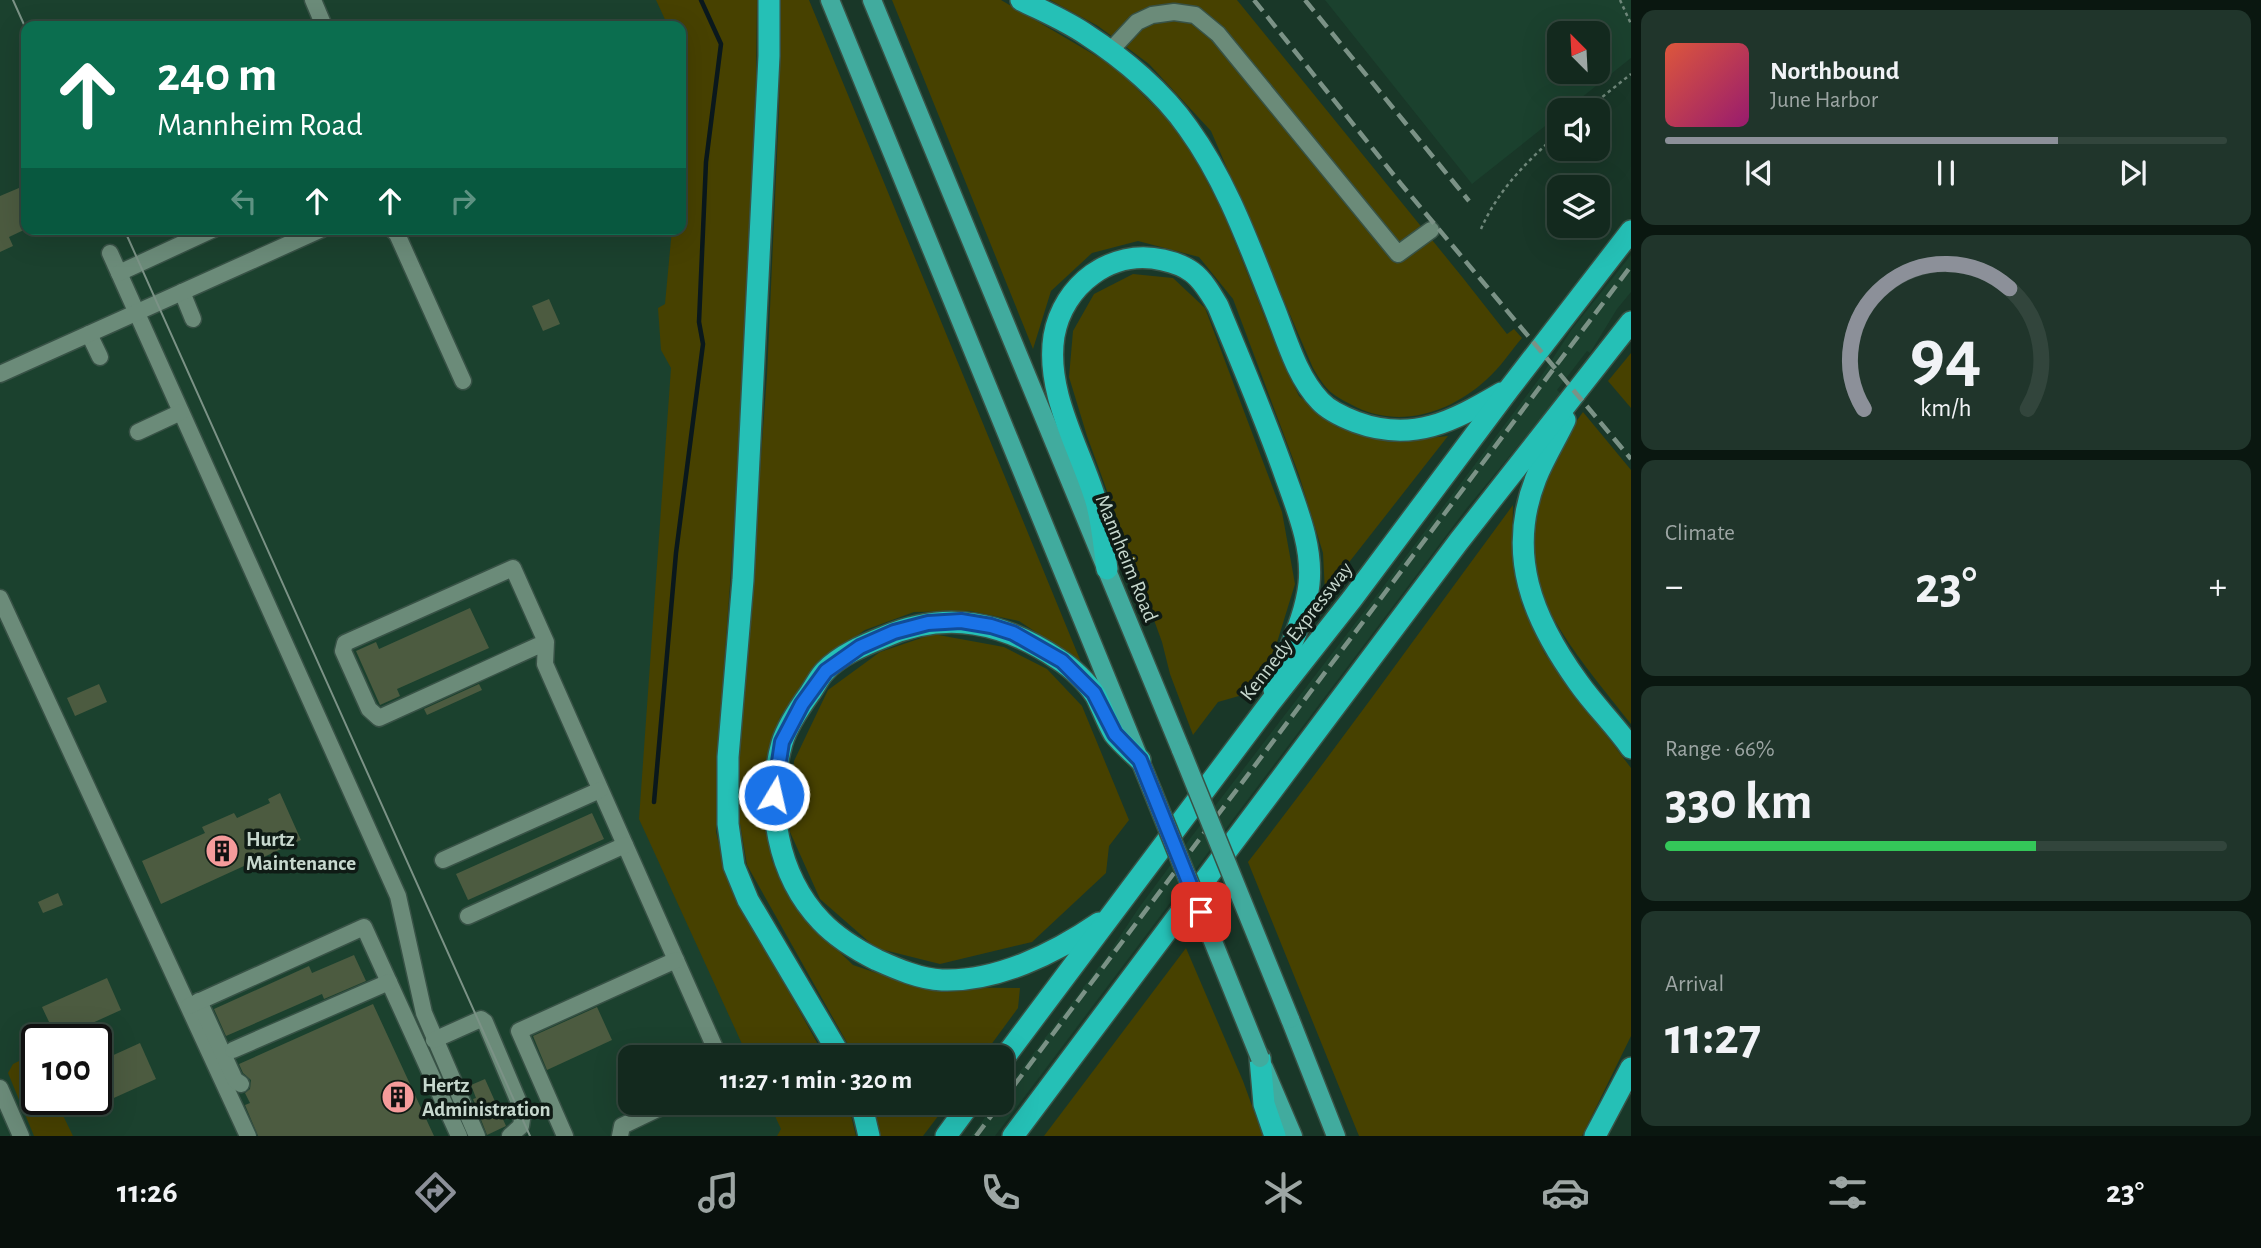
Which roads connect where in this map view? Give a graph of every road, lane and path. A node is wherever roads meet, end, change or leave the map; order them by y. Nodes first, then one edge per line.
1 (313, 0) edge
2 (769, 0) edge
3 (830, 0) edge
4 (872, 0) edge
5 (1021, 0) edge
6 (1620, 0) edge
7 (322, 21) edge
8 (1631, 24) edge
9 (1110, 51) junction
10 (1631, 74) edge
11 (1602, 98) edge
12 (1547, 144) edge
13 (1481, 229) dead end
14 (1431, 230) dead end
15 (1631, 231) edge
16 (201, 235) edge
17 (309, 235) edge
18 (397, 235) edge
19 (110, 253) dead end
20 (119, 273) junction
21 (182, 292) junction
22 (137, 313) junction
23 (193, 319) dead end
24 (1631, 322) edge
25 (89, 334) junction
26 (100, 357) dead end
27 (0, 374) edge
28 (1587, 378) junction
29 (463, 381) dead end
30 (1509, 389) junction
31 (181, 412) junction
32 (138, 432) dead end
33 (1107, 569) junction
34 (0, 598) edge
35 (6, 619) edge
36 (546, 642) junction
37 (1270, 703) junction
38 (1631, 748) edge
39 (1140, 760) junction
40 (600, 790) junction
41 (625, 845) junction
42 (443, 860) dead end
43 (1123, 900) junction
44 (468, 916) dead end
45 (676, 960) junction
46 (389, 982) junction
47 (194, 1003) junction
48 (1098, 1022) junction
49 (434, 1040) junction
50 (714, 1045) edge
51 (834, 1045) edge
52 (1014, 1045) edge
53 (233, 1050) dead end
54 (1260, 1058) junction
55 (1631, 1068) edge
56 (241, 1084) dead end
57 (0, 1088) edge
58 (645, 1115) edge
59 (864, 1115) edge
60 (961, 1115) edge
61 (22, 1136) edge
62 (248, 1136) edge
63 (459, 1136) edge
64 (477, 1136) edge
65 (510, 1136) edge
66 (565, 1136) edge
67 (620, 1136) edge
68 (869, 1136) edge
69 (946, 1136) edge
70 (1013, 1136) edge
71 (1027, 1136) edge
72 (1275, 1136) edge
73 (1293, 1136) edge
74 (1336, 1136) edge
75 (1595, 1136) edge

1 - 7 street
2 - 51 highway
3 - 39 main road
4 - 33 main road, Mannheim Road
5 - 9 highway
6 - 8 path
9 - 14 street
9 - 30 highway
10 - 11 path
12 - 13 path
15 - 30 highway, Kennedy Expressway
16 - 20 street
17 - 21 street
18 - 29 street
19 - 20 street
20 - 22 street
21 - 22 street
21 - 23 street
22 - 25 street
22 - 31 street
24 - 28 highway
25 - 26 street
25 - 27 street
28 - 38 highway
28 - 48 highway
30 - 37 highway, Kennedy Expressway
31 - 32 street
31 - 49 street
33 - 37 highway
33 - 74 main road, Mannheim Road, bridge
34 - 35 street
35 - 47 street
36 - 36 street
36 - 40 street
37 - 43 highway, Kennedy Expressway
39 - 43 highway
39 - 54 main road, bridge
40 - 41 street
40 - 42 street
41 - 44 street
41 - 45 street
43 - 52 highway, Kennedy Expressway
45 - 50 street
45 - 66 street
46 - 47 street
46 - 53 street
46 - 63 street
47 - 56 street
47 - 62 street
48 - 70 highway
48 - 71 highway
49 - 64 street
49 - 65 street
54 - 72 highway
54 - 73 main road
55 - 75 highway
57 - 61 street
58 - 67 street
59 - 68 highway
60 - 69 highway

